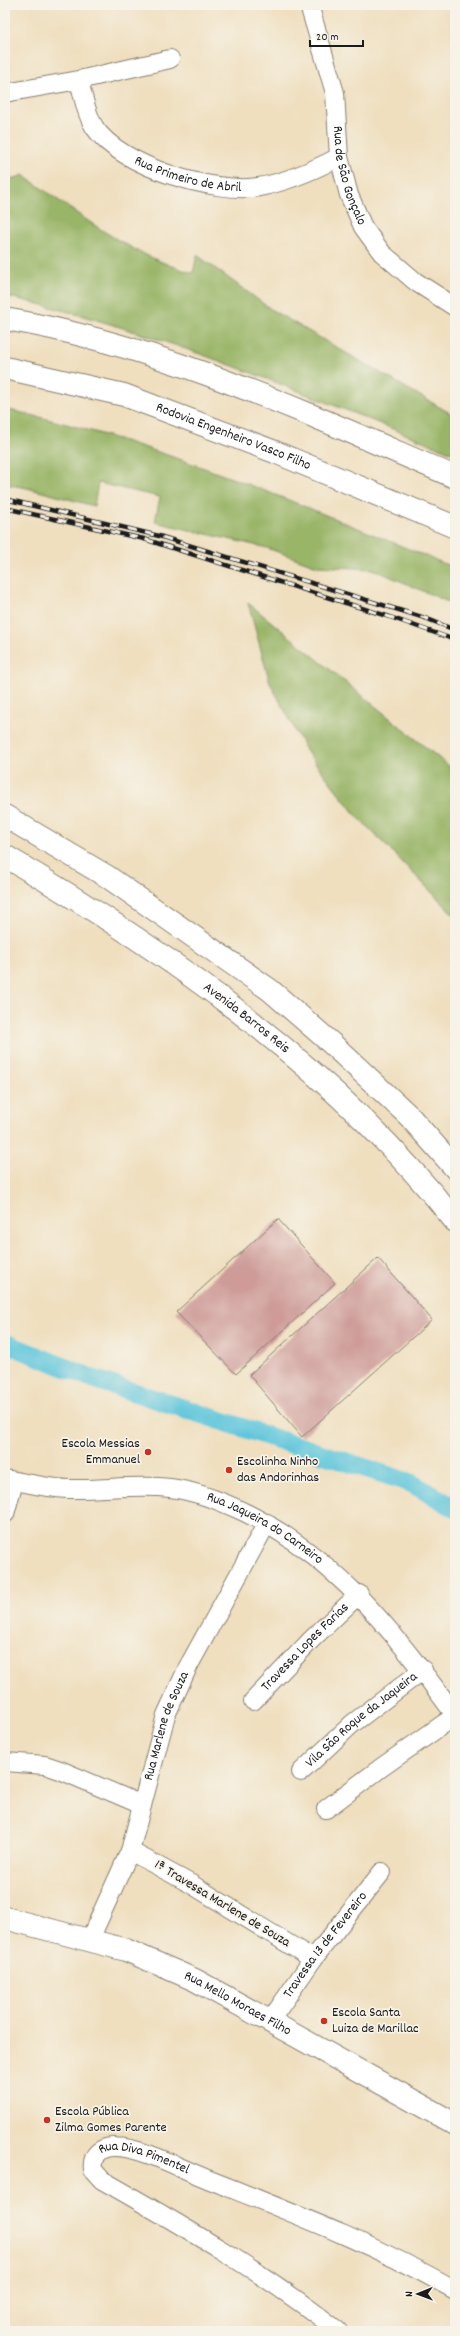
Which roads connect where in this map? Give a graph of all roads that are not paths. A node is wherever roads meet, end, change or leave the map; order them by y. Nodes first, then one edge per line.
1 (309, 5) edge
2 (170, 59) dead end
3 (79, 80) junction
4 (5, 93) edge
5 (339, 157) junction
6 (455, 307) edge
7 (5, 319) edge
8 (5, 368) edge
9 (455, 477) edge
10 (455, 527) edge
11 (5, 816) edge
12 (5, 856) edge
13 (455, 1168) edge
14 (455, 1221) edge
15 (10, 1480) edge
16 (5, 1514) edge
17 (267, 1523) junction
18 (359, 1594) junction
19 (423, 1670) junction
20 (254, 1701) dead end
21 (455, 1715) edge
22 (5, 1762) edge
23 (302, 1772) dead end
24 (142, 1804) junction
25 (326, 1809) dead end
26 (130, 1851) junction
27 (382, 1872) dead end
28 (5, 1918) edge
29 (90, 1939) junction
30 (313, 1959) junction
31 (270, 2021) junction
32 (455, 2124) edge
33 (455, 2290) edge
34 (338, 2331) edge

1 - 5 street, Rua de São Gonçalo
2 - 3 street
3 - 4 street
3 - 5 street, Rua Primeiro de Abril
5 - 6 street, Rua de São Gonçalo
7 - 9 main road
8 - 10 main road, Rodovia Engenheiro Vasco Filho
11 - 13 main road
12 - 14 main road, Avenida Barros Reis
15 - 16 street
15 - 17 street, Rua Jaqueira do Carneiro
17 - 18 street, Rua Jaqueira do Carneiro
17 - 24 street, Rua Marlene de Souza
18 - 19 street, Rua Jaqueira do Carneiro
18 - 20 street, Travessa Lopes Farias
19 - 21 street, Rua Jaqueira do Carneiro
19 - 23 street, Vila São Roque da Jaqueira
21 - 25 street
22 - 24 street
24 - 26 street, Rua Marlene de Souza
26 - 29 street, Rua Marlene de Souza
26 - 30 street, 1ª Travessa Marlene de Souza
27 - 30 street, Travessa 13 de Fevereiro
28 - 29 main road, Rua Mello Moraes Filho
29 - 31 main road, Rua Mello Moraes Filho
30 - 31 street, Travessa 13 de Fevereiro
31 - 32 main road, Rua Mello Moraes Filho
33 - 34 street, Rua Diva Pimentel

